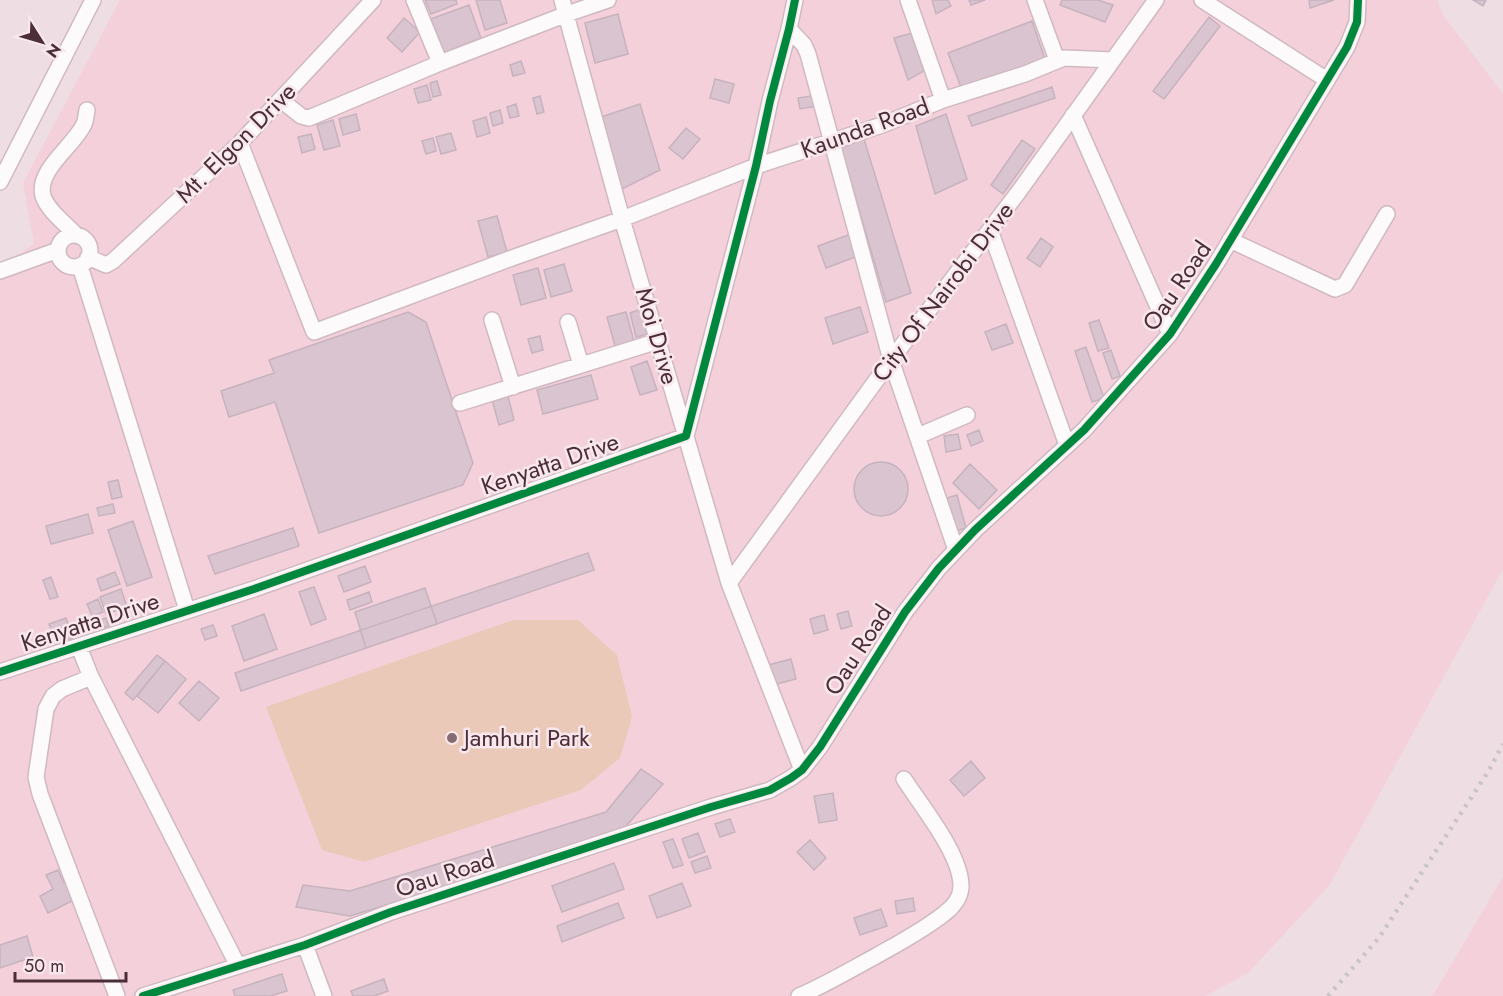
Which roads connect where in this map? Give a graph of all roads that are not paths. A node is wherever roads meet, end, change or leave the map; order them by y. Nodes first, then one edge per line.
1 (93, 0) edge
2 (373, 0) edge
3 (414, 0) edge
4 (608, 0) edge
5 (795, 0) edge
6 (908, 0) edge
7 (1035, 0) edge
8 (1156, 0) edge
9 (1202, 0) edge
10 (1358, 0) edge
11 (565, 7) edge
12 (789, 29) junction
13 (1057, 60) junction
14 (1113, 60) junction
15 (440, 63) junction
16 (1327, 80) junction
17 (281, 100) junction
18 (943, 100) junction
19 (87, 110) dead end
20 (1073, 115) junction
21 (833, 141) junction
22 (240, 143) junction
23 (756, 166) junction
24 (0, 182) edge
25 (1386, 214) dead end
26 (622, 219) junction
27 (990, 230) junction
28 (76, 236) junction
29 (1230, 240) junction
30 (58, 250) junction
31 (84, 262) junction
32 (0, 271) edge
33 (492, 320) dead end
34 (568, 322) dead end
35 (1170, 334) junction
36 (658, 341) junction
37 (891, 360) junction
38 (581, 365) junction
39 (513, 387) junction
40 (460, 403) dead end
41 (967, 415) dead end
42 (686, 436) junction
43 (918, 436) junction
44 (1067, 445) junction
45 (956, 550) junction
46 (729, 583) junction
47 (187, 610) junction
48 (79, 647) junction
49 (0, 672) edge
50 (91, 677) junction
51 (802, 770) junction
52 (904, 779) dead end
53 (305, 945) junction
54 (238, 966) junction
55 (117, 996) edge
56 (143, 996) edge
57 (324, 996) edge
58 (798, 996) edge

1 - 24 street
2 - 17 street, Mt. Elgon Drive
3 - 15 street
4 - 11 street
5 - 12 street
6 - 18 street
7 - 13 street
8 - 14 street, City Of Nairobi Drive
9 - 16 street
10 - 16 street, Oau Road
11 - 15 street
11 - 26 street, Moi Drive
12 - 21 street
12 - 23 street
13 - 14 street, Kaunda Road
13 - 18 street, Kaunda Road
14 - 20 street, City Of Nairobi Drive
15 - 17 street
16 - 29 street, Oau Road
17 - 22 street, Mt. Elgon Drive
18 - 21 street, Kaunda Road
19 - 28 street
20 - 27 street, City Of Nairobi Drive
20 - 35 street
21 - 23 street, Kaunda Road
21 - 37 street
22 - 26 street, Kaunda Road
22 - 31 street, Mt. Elgon Drive
23 - 26 street, Kaunda Road
23 - 42 street
25 - 29 street
26 - 36 street, Moi Drive
27 - 37 street, City Of Nairobi Drive
27 - 44 street
28 - 30 street
28 - 31 street
29 - 35 street, Oau Road
30 - 31 street
30 - 32 street
31 - 47 street
33 - 39 street
34 - 38 street
35 - 44 street, Oau Road
36 - 38 street
36 - 42 street, Moi Drive
37 - 43 street
37 - 46 street, City Of Nairobi Drive
38 - 39 street
39 - 40 street
41 - 43 street
42 - 46 street, Moi Drive
42 - 47 street, Kenyatta Drive
43 - 45 street
44 - 45 street, Oau Road
45 - 51 street, Oau Road
46 - 51 street, Moi Drive
47 - 48 street, Kenyatta Drive
48 - 49 street, Kenyatta Drive
48 - 50 street
50 - 54 street
50 - 55 street
51 - 53 street, Oau Road
52 - 58 street
53 - 54 street, Oau Road
53 - 57 street
54 - 56 street, Oau Road

